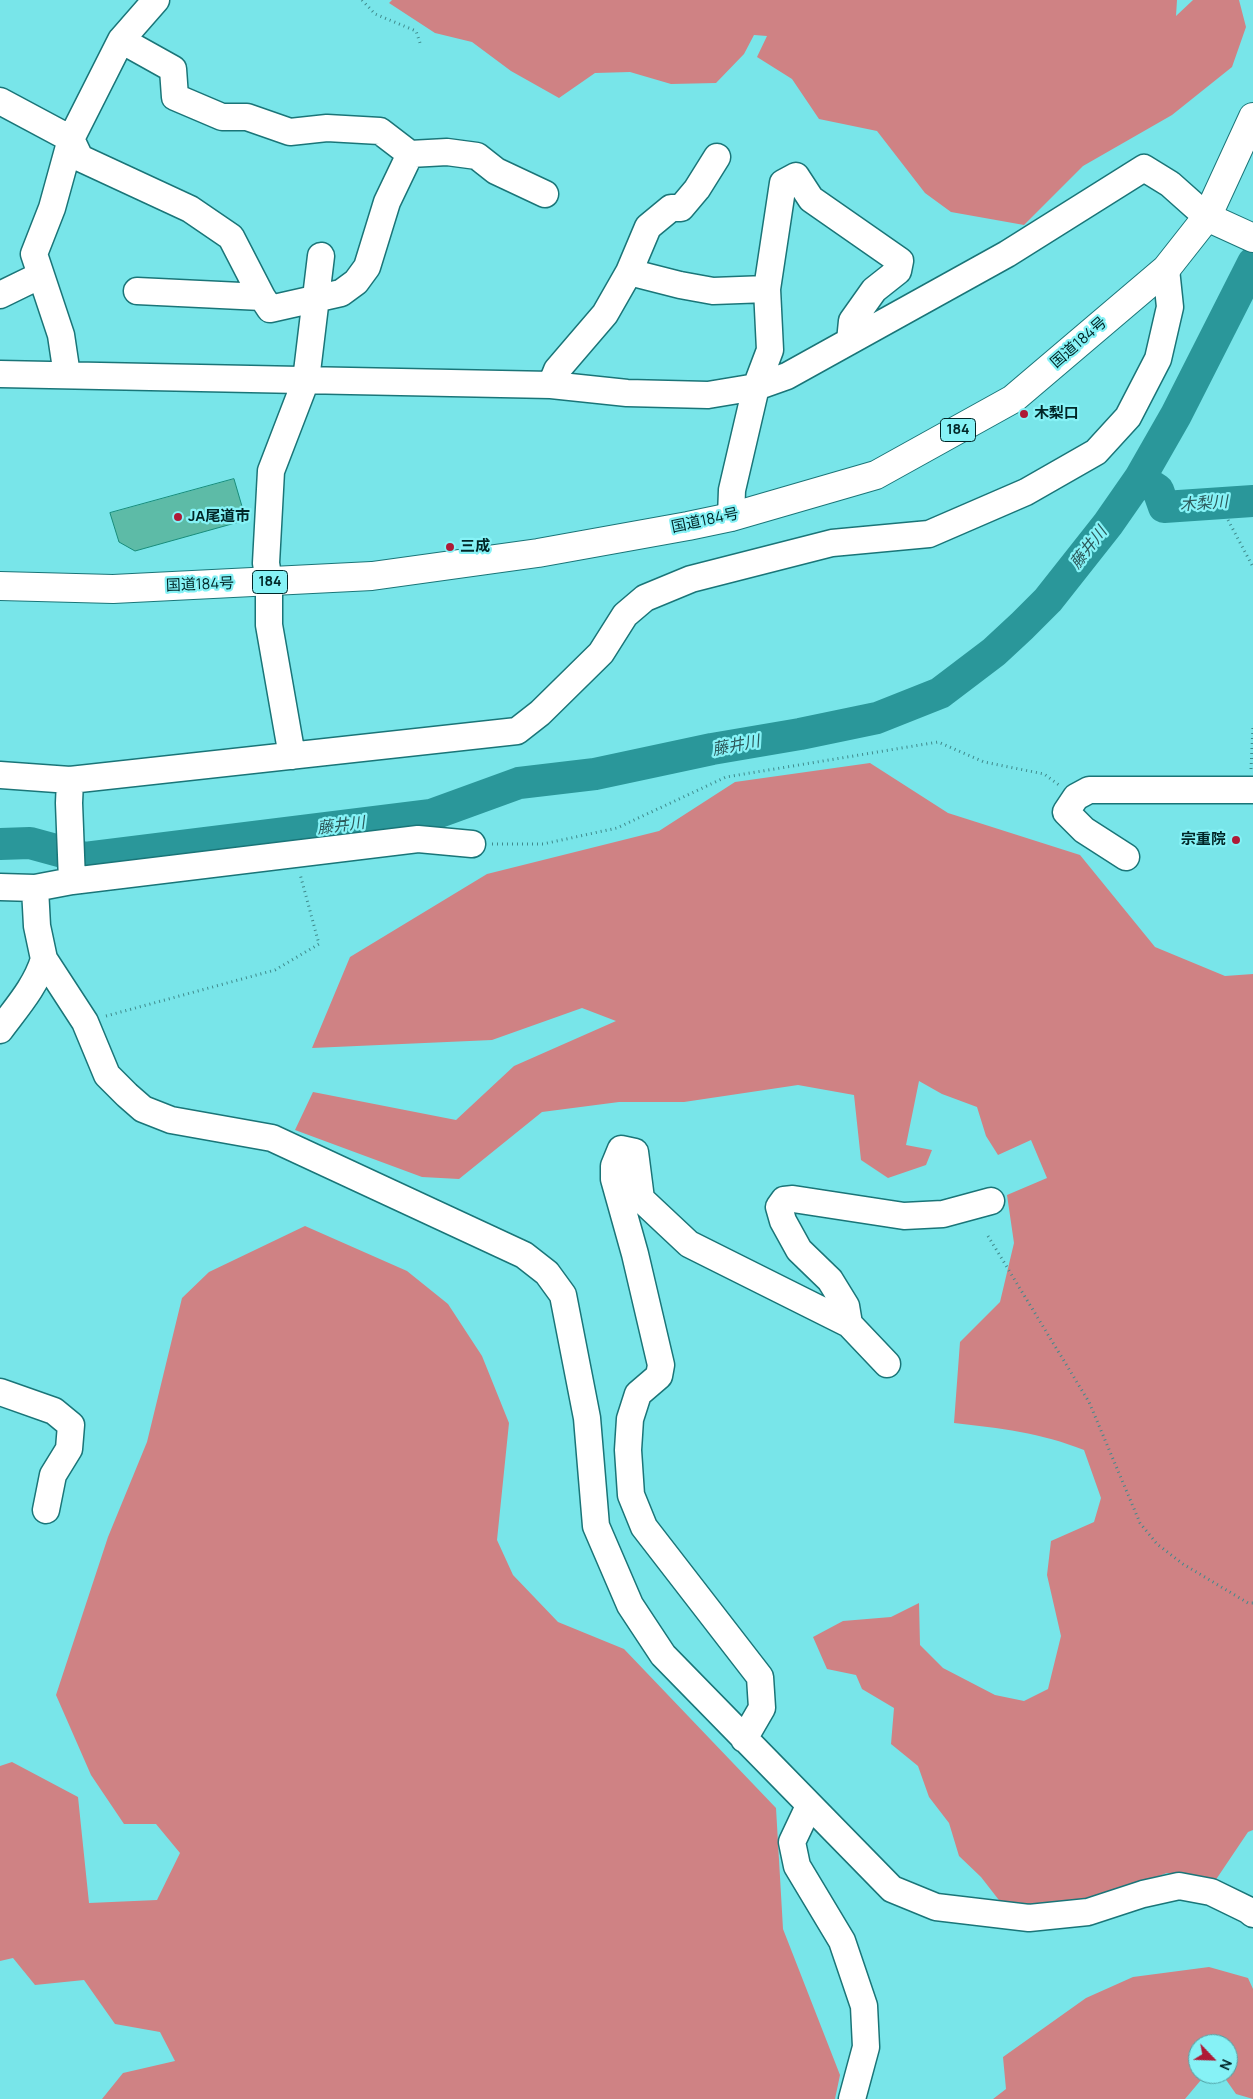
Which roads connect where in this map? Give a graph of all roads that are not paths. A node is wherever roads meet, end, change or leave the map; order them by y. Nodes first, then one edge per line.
1 (156, 0) edge
2 (121, 40) junction
3 (0, 101) edge
4 (1253, 118) edge
5 (71, 139) junction
6 (410, 154) junction
7 (717, 158) dead end
8 (546, 194) dead end
9 (1230, 227) edge
10 (321, 256) dead end
11 (1166, 269) junction
12 (629, 272) junction
13 (41, 275) junction
14 (767, 289) junction
15 (137, 290) dead end
16 (0, 295) edge
17 (262, 297) junction
18 (316, 299) junction
19 (850, 341) junction
20 (0, 374) edge
21 (68, 375) junction
22 (306, 380) junction
23 (551, 385) junction
24 (756, 387) junction
25 (731, 517) junction
26 (269, 582) junction
27 (0, 586) edge
28 (292, 756) junction
29 (0, 775) edge
30 (1251, 790) edge
31 (70, 791) junction
32 (472, 844) road end
33 (1126, 858) dead end
34 (72, 876) junction
35 (0, 887) edge
36 (35, 888) junction
37 (44, 958) junction
38 (0, 1030) edge
39 (991, 1201) dead end
40 (849, 1324) junction
41 (887, 1364) dead end
42 (0, 1392) edge
43 (46, 1510) dead end
44 (744, 1738) junction
45 (809, 1806) junction
46 (1253, 1914) edge
47 (852, 2099) edge

1 - 2 street
2 - 5 street
2 - 6 street
3 - 5 street
4 - 9 highway, 国道184号 / 184
5 - 13 street
5 - 17 street
6 - 8 street
6 - 18 street
7 - 12 street
9 - 11 highway, 国道184号 / 184
9 - 19 street
10 - 18 street
11 - 25 highway, 国道184号 / 184
11 - 28 street
12 - 14 street
12 - 23 street
13 - 16 street
13 - 21 street
14 - 19 street
14 - 24 street
15 - 17 street
17 - 18 street
18 - 22 street
19 - 24 street
20 - 21 street
21 - 22 street
22 - 23 street
22 - 26 street
23 - 24 street
24 - 25 street
25 - 26 highway, 国道184号 / 184
26 - 27 highway, 国道184号 / 184
26 - 28 street
28 - 31 street
29 - 31 street
30 - 33 street
31 - 34 street
32 - 34 street
34 - 36 street
35 - 36 street
36 - 37 street
37 - 38 street
37 - 44 street
39 - 40 street
40 - 41 street
40 - 44 street
42 - 43 street
44 - 45 street
45 - 46 street
45 - 47 street

